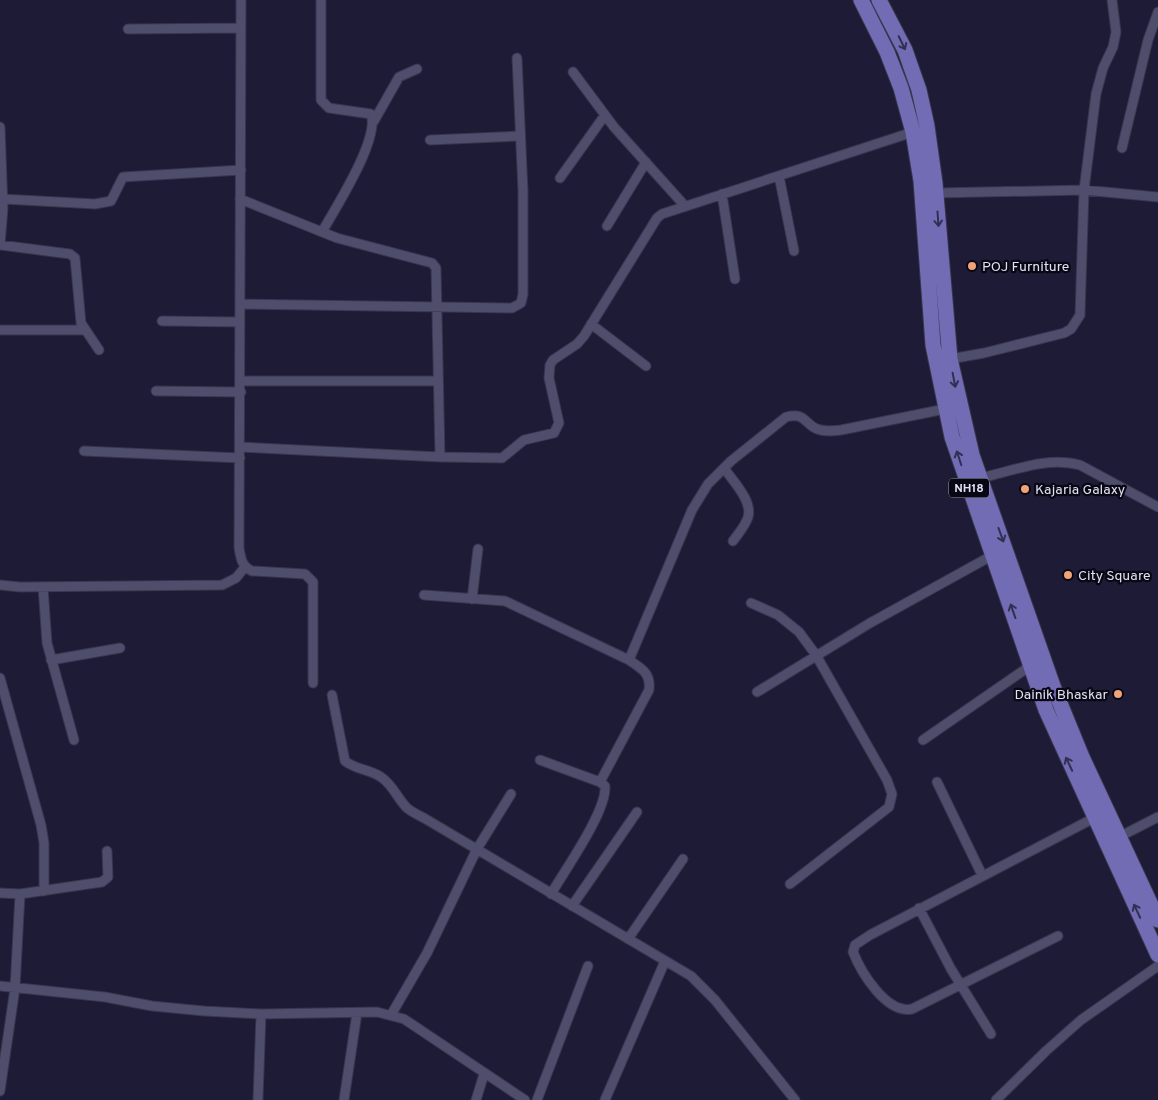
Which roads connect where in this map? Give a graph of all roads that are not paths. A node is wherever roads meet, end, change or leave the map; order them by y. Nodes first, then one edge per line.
1 (241, 0) edge
2 (320, 0) edge
3 (861, 0) edge
4 (879, 0) edge
5 (1112, 0) edge
6 (1158, 12) edge
7 (241, 28) junction
8 (128, 29) dead end
9 (517, 58) dead end
10 (417, 69) dead end
11 (573, 72) dead end
12 (605, 115) junction
13 (374, 121) junction
14 (0, 127) edge
15 (913, 132) junction
16 (520, 136) junction
17 (430, 140) dead end
18 (1122, 148) dead end
19 (646, 162) junction
20 (241, 170) junction
21 (779, 176) junction
22 (560, 178) dead end
23 (1084, 190) junction
24 (936, 193) junction
25 (722, 194) junction
26 (1158, 197) edge
27 (3, 199) junction
28 (240, 199) junction
29 (685, 206) junction
30 (607, 226) dead end
31 (322, 232) junction
32 (794, 251) dead end
33 (736, 279) dead end
34 (240, 304) junction
35 (436, 306) junction
36 (162, 321) dead end
37 (240, 322) junction
38 (591, 324) junction
39 (0, 330) edge
40 (85, 330) junction
41 (99, 350) dead end
42 (950, 359) junction
43 (646, 366) dead end
44 (240, 381) junction
45 (437, 381) junction
46 (156, 391) dead end
47 (241, 392) junction
48 (945, 409) junction
49 (240, 448) junction
50 (84, 451) dead end
51 (240, 458) junction
52 (440, 458) junction
53 (724, 468) junction
54 (981, 478) junction
55 (1158, 507) edge
56 (733, 541) dead end
57 (478, 549) dead end
58 (993, 555) junction
59 (245, 567) junction
60 (0, 585) edge
61 (44, 587) junction
62 (424, 595) dead end
63 (472, 599) junction
64 (751, 603) dead end
65 (120, 648) dead end
66 (816, 655) junction
67 (51, 660) junction
68 (629, 660) junction
69 (1030, 666) junction
70 (0, 678) edge
71 (313, 684) dead end
72 (757, 692) dead end
73 (332, 695) dead end
74 (74, 740) dead end
75 (923, 740) dead end
76 (540, 760) dead end
77 (600, 782) junction
78 (936, 782) dead end
79 (510, 794) dead end
80 (637, 812) dead end
81 (1158, 817) edge
82 (1094, 818) junction
83 (1118, 838) junction
84 (476, 849) junction
85 (107, 851) dead end
86 (683, 859) dead end
87 (982, 875) junction
88 (790, 884) dead end
89 (44, 891) junction
90 (0, 893) edge
91 (20, 894) junction
92 (551, 894) junction
93 (572, 906) junction
94 (920, 908) junction
95 (1158, 920) edge
96 (1058, 936) dead end
97 (628, 939) junction
98 (1158, 955) edge
99 (665, 961) junction
100 (588, 966) dead end
101 (1158, 966) edge
102 (961, 984) junction
103 (0, 986) edge
104 (15, 988) junction
105 (357, 1013) junction
106 (261, 1014) junction
107 (391, 1015) junction
108 (992, 1034) dead end
109 (484, 1074) junction
110 (0, 1092) edge
111 (523, 1099) edge
112 (258, 1100) edge
113 (344, 1100) edge
114 (476, 1100) edge
115 (537, 1100) edge
116 (605, 1100) edge
117 (795, 1100) edge
118 (996, 1100) edge

1 - 7 street
2 - 13 street
3 - 15 highway, NH18
4 -> 24 highway, NH18
5 - 23 street
6 - 18 street
7 - 8 street
7 - 20 street
9 - 16 street
10 - 13 street
11 - 12 street
12 - 19 street
12 - 22 street
13 - 31 street
14 - 27 street
15 - 21 street
15 - 48 highway, NH18
16 - 17 street
16 - 35 street
19 - 29 street
19 - 30 street
20 - 27 street
20 - 28 street
21 - 25 street
21 - 32 street
23 - 24 street
23 - 26 street
23 - 42 street
24 -> 42 highway, NH18
25 - 29 street
25 - 33 street
27 - 40 street
28 - 31 street
28 - 34 street
29 - 38 street
31 - 35 street
34 - 35 street
34 - 37 street
35 - 45 street
36 - 37 street
37 - 44 street
38 - 43 street
38 - 52 street
39 - 40 street
40 - 41 street
42 -> 54 highway, NH18
44 - 45 street
44 - 47 street
45 - 52 street
46 - 47 street
47 - 49 street
48 - 53 street
58 -> 48 highway, NH18
49 - 51 street
49 - 52 street
50 - 51 street
51 - 59 street
53 - 56 street
53 - 68 street
54 - 55 street
54 -> 83 highway, NH18
57 - 63 street
58 - 66 street
69 -> 58 highway, NH18
59 - 61 street
59 - 71 street
60 - 61 street
61 - 67 street
62 - 63 street
63 - 68 street
64 - 66 street
65 - 67 street
66 - 72 street
66 - 88 street
67 - 74 street
68 - 77 street
69 - 75 street
82 -> 69 highway, NH18
70 - 89 street
73 - 84 street
76 - 77 street
77 - 92 street
78 - 87 street
79 - 84 street
80 - 93 street
81 - 83 street
82 - 87 street
98 -> 82 highway, NH18
83 - 95 highway, NH18
84 - 92 street
84 - 107 street
85 - 89 street
86 - 97 street
87 - 94 street
89 - 91 street
90 - 91 street
91 - 104 street
92 - 93 street
93 - 97 street
94 - 102 street
94 - 102 street
96 - 102 street
97 - 99 street
99 - 116 street
99 - 117 street
100 - 115 street
101 - 118 street
102 - 108 street
103 - 104 street
104 - 106 street
104 - 110 street
105 - 106 street
105 - 107 street
105 - 113 street
106 - 112 street
107 - 109 street
109 - 111 street
109 - 114 street

